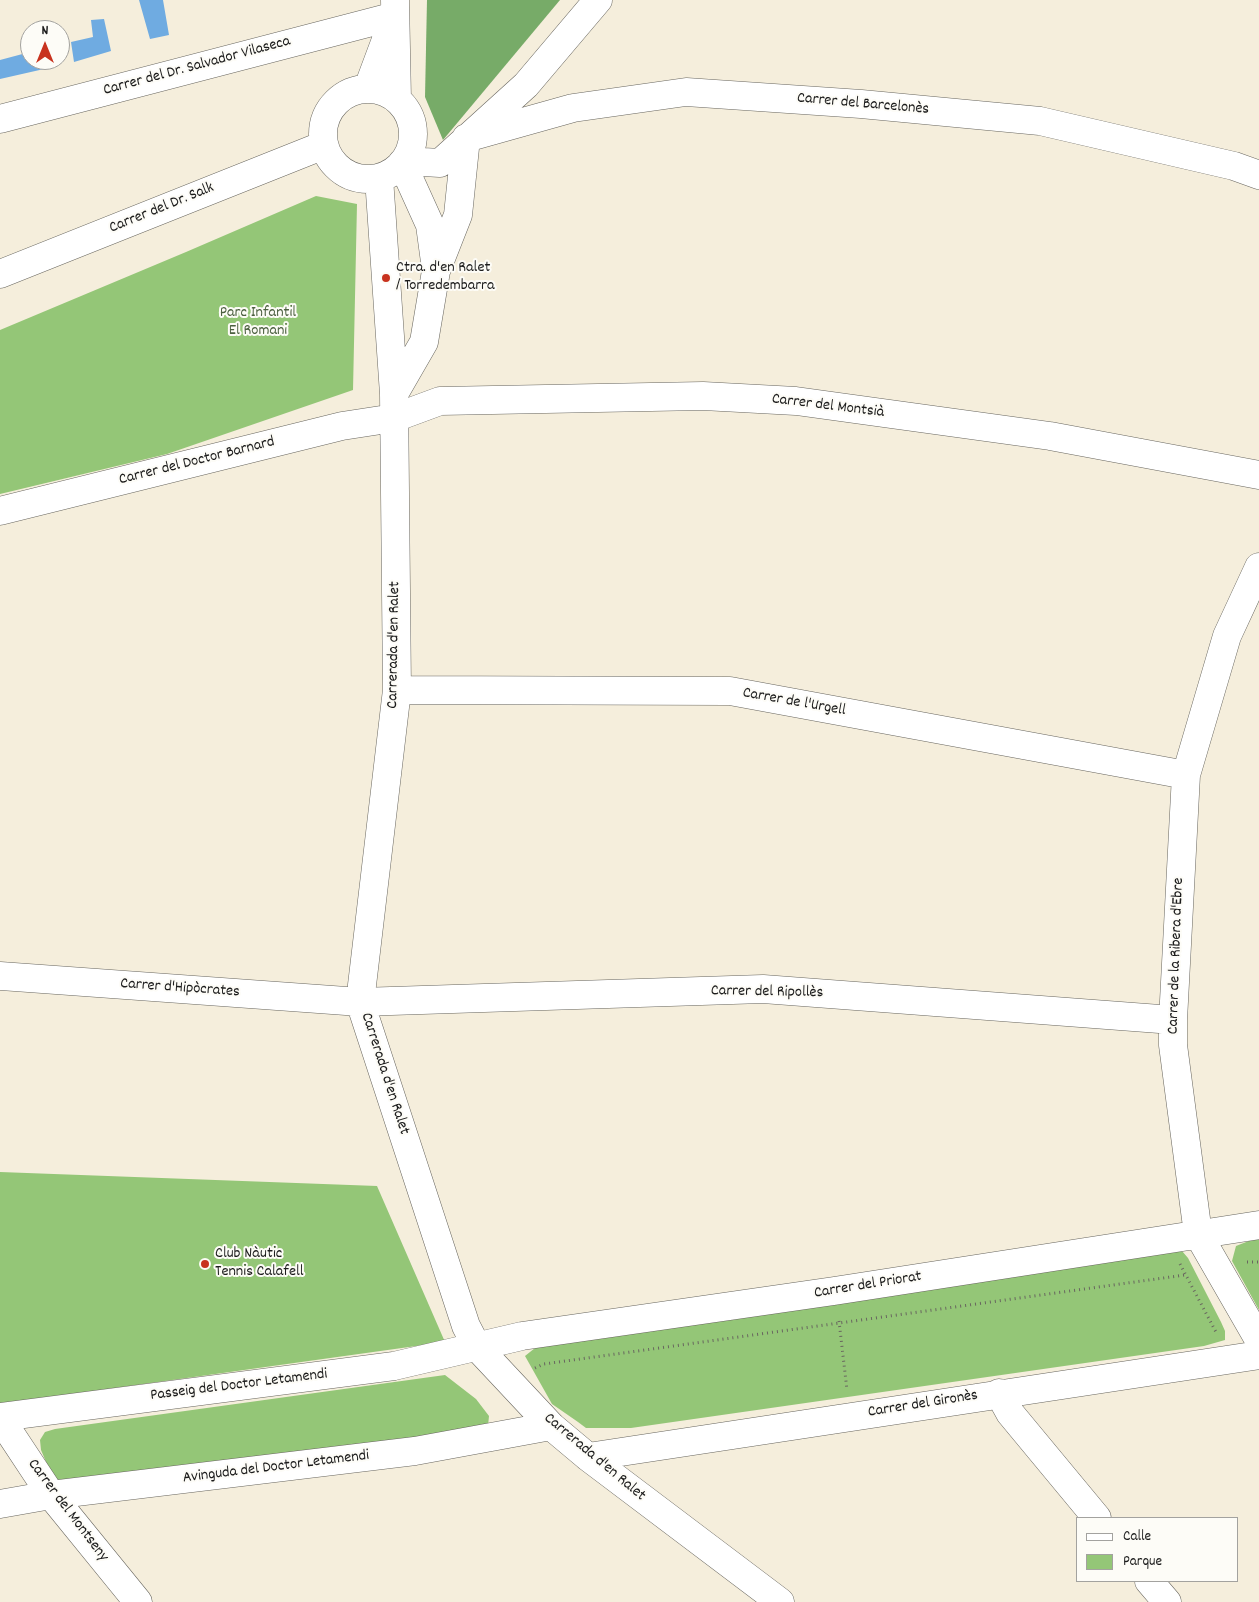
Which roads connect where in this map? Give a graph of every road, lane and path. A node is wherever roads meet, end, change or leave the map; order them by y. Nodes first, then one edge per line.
1 (598, 0) edge
2 (395, 8) edge
3 (368, 88) junction
4 (397, 99) junction
5 (0, 119) edge
6 (466, 138) junction
7 (324, 145) junction
8 (405, 160) junction
9 (1259, 175) edge
10 (379, 178) junction
11 (436, 271) junction
12 (0, 274) edge
13 (394, 406) junction
14 (1259, 475) edge
15 (0, 511) edge
16 (1259, 567) edge
17 (396, 690) junction
18 (1186, 775) junction
19 (0, 976) edge
20 (360, 1002) junction
21 (1173, 1020) junction
22 (1259, 1225) edge
23 (1198, 1234) junction
24 (1178, 1260) dead end
25 (1259, 1262) edge
26 (1241, 1263) dead end
27 (1185, 1275) junction
28 (838, 1316) dead end
29 (839, 1324) junction
30 (1218, 1335) dead end
31 (1259, 1340) edge
32 (477, 1347) junction
33 (1259, 1355) edge
34 (534, 1369) dead end
35 (999, 1393) junction
36 (848, 1398) dead end
37 (0, 1417) edge
38 (551, 1426) junction
39 (588, 1457) junction
40 (51, 1495) junction
41 (0, 1504) edge
42 (1096, 1517) edge
43 (1150, 1582) edge
44 (138, 1602) edge
45 (780, 1602) edge
46 (1167, 1602) edge

1 - 6 street
2 - 3 street
2 - 4 street
2 - 5 street, Carrer del Dr. Salvador Vilaseca
3 - 4 street
3 - 7 street
4 - 8 street
6 - 8 street
6 - 9 street, Carrer del Barcelonès
6 - 11 street
7 - 10 street
7 - 12 street, Carrer del Dr. Salk
8 - 10 street
8 - 11 street
10 - 13 street, Carrerada d'en Ralet
11 - 13 street
13 - 14 street, Carrer del Montsià
13 - 15 street, Carrer del Doctor Barnard
13 - 17 street, Carrerada d'en Ralet
16 - 18 street, Carrer de la Ribera d'Ebre
17 - 18 street, Carrer de l'Urgell
17 - 20 street, Carrerada d'en Ralet
18 - 21 street, Carrer de la Ribera d'Ebre
19 - 20 street, Carrer d'Hipòcrates
20 - 21 street, Carrer del Ripollès
20 - 32 street, Carrerada d'en Ralet
21 - 23 street, Carrer de la Ribera d'Ebre
22 - 23 street, Carrer del Priorat
23 - 31 street, Carrer de la Ribera d'Ebre
23 - 32 street, Carrer del Priorat
24 - 27 path
25 - 26 path
27 - 29 path
27 - 30 path
28 - 29 path
29 - 34 path
29 - 36 path
32 - 37 street, Passeig del Doctor Letamendi
32 - 38 street, Carrerada d'en Ralet
33 - 35 street, Carrer del Gironès
35 - 39 street, Carrer del Gironès
35 - 42 street
37 - 40 street, Carrer del Montseny
38 - 39 street, Carrerada d'en Ralet
38 - 40 street, Avinguda del Doctor Letamendi
39 - 45 street, Carrerada d'en Ralet
40 - 41 street, Avinguda del Doctor Letamendi
40 - 44 street, Carrer del Montseny
43 - 46 street

